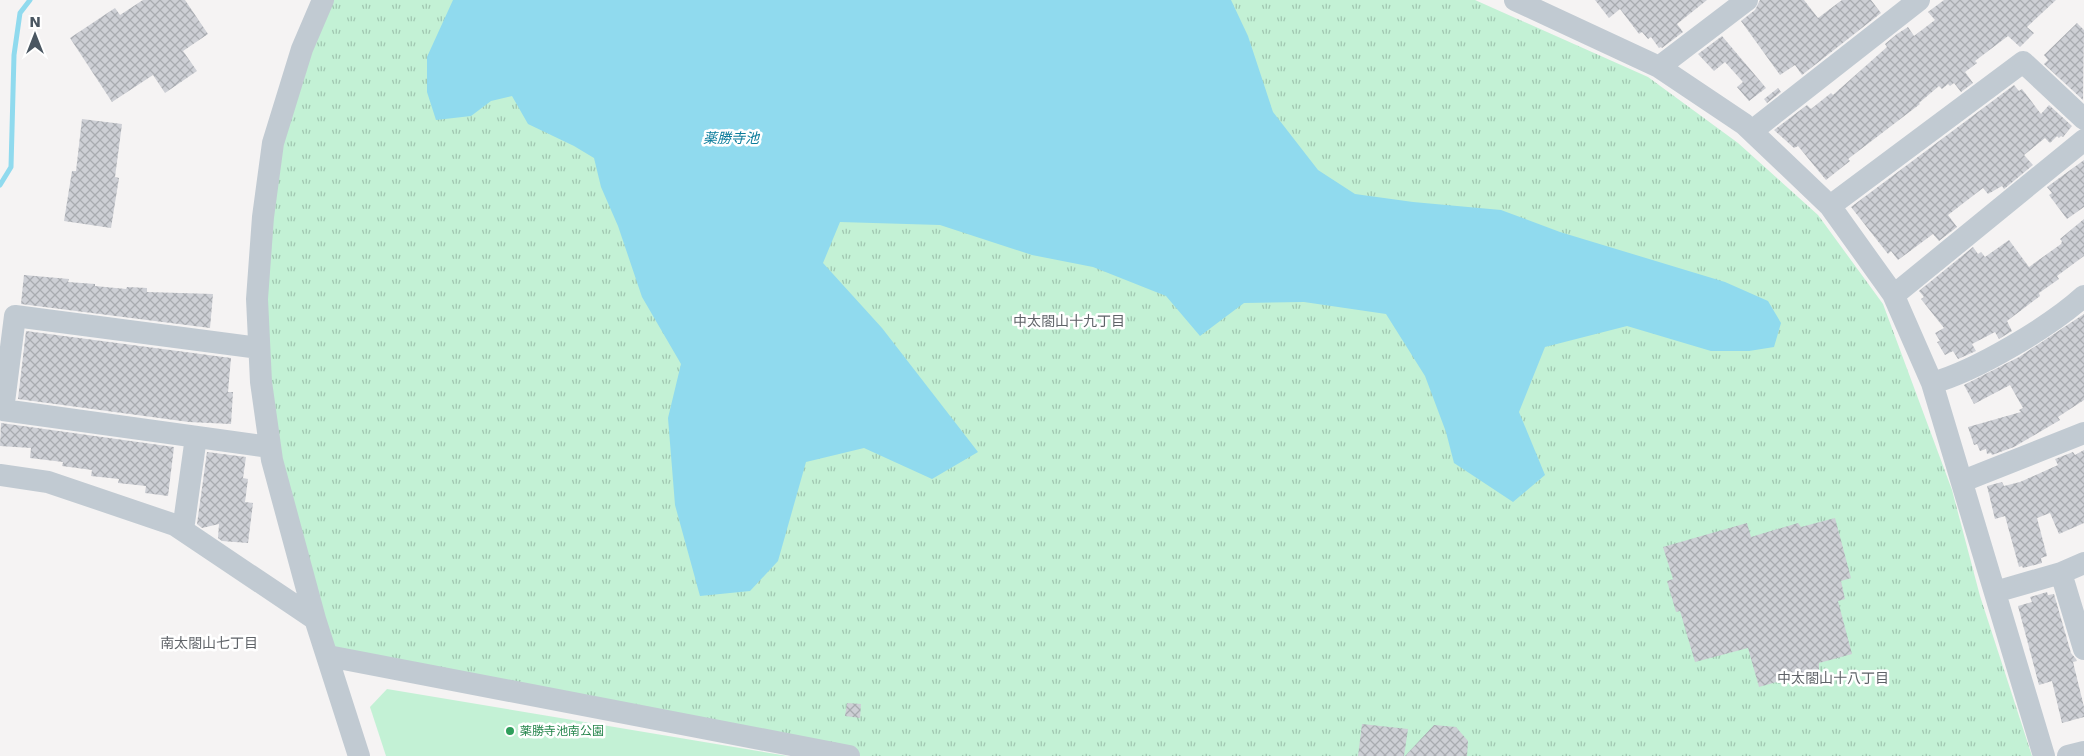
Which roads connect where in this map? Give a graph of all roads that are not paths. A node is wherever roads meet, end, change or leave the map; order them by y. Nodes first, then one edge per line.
1 (323, 0) edge
2 (1515, 0) edge
3 (1748, 0) edge
4 (1919, 0) edge
5 (1548, 6) edge
6 (1660, 67) junction
7 (2084, 119) edge
8 (1752, 131) junction
9 (2084, 140) edge
10 (1830, 206) junction
11 (1894, 295) junction
12 (2084, 296) edge
13 (259, 348) junction
14 (1932, 383) junction
15 (2084, 433) edge
16 (196, 437) junction
17 (270, 447) junction
18 (0, 475) edge
19 (1963, 481) junction
20 (182, 530) junction
21 (2084, 563) edge
22 (2061, 573) junction
23 (1995, 592) junction
24 (316, 619) junction
25 (2084, 649) edge
26 (328, 656) junction
27 (805, 752) edge
28 (2084, 752) edge
29 (359, 756) edge
30 (849, 756) edge
31 (2044, 756) edge
32 (2068, 756) edge

1 - 13 street
2 - 5 street
3 - 6 street
4 - 8 street
5 - 6 street
6 - 8 street
7 - 10 street
8 - 10 street
9 - 11 street
10 - 11 street
11 - 14 street
12 - 14 street
13 - 16 street
13 - 17 street
14 - 19 street
15 - 19 street
16 - 17 street
16 - 20 street
17 - 24 street
18 - 20 street
19 - 23 street
20 - 24 street
21 - 22 street
22 - 23 street
22 - 25 street
23 - 31 street
24 - 26 street
26 - 27 street
26 - 29 street
27 - 30 street
28 - 32 street

